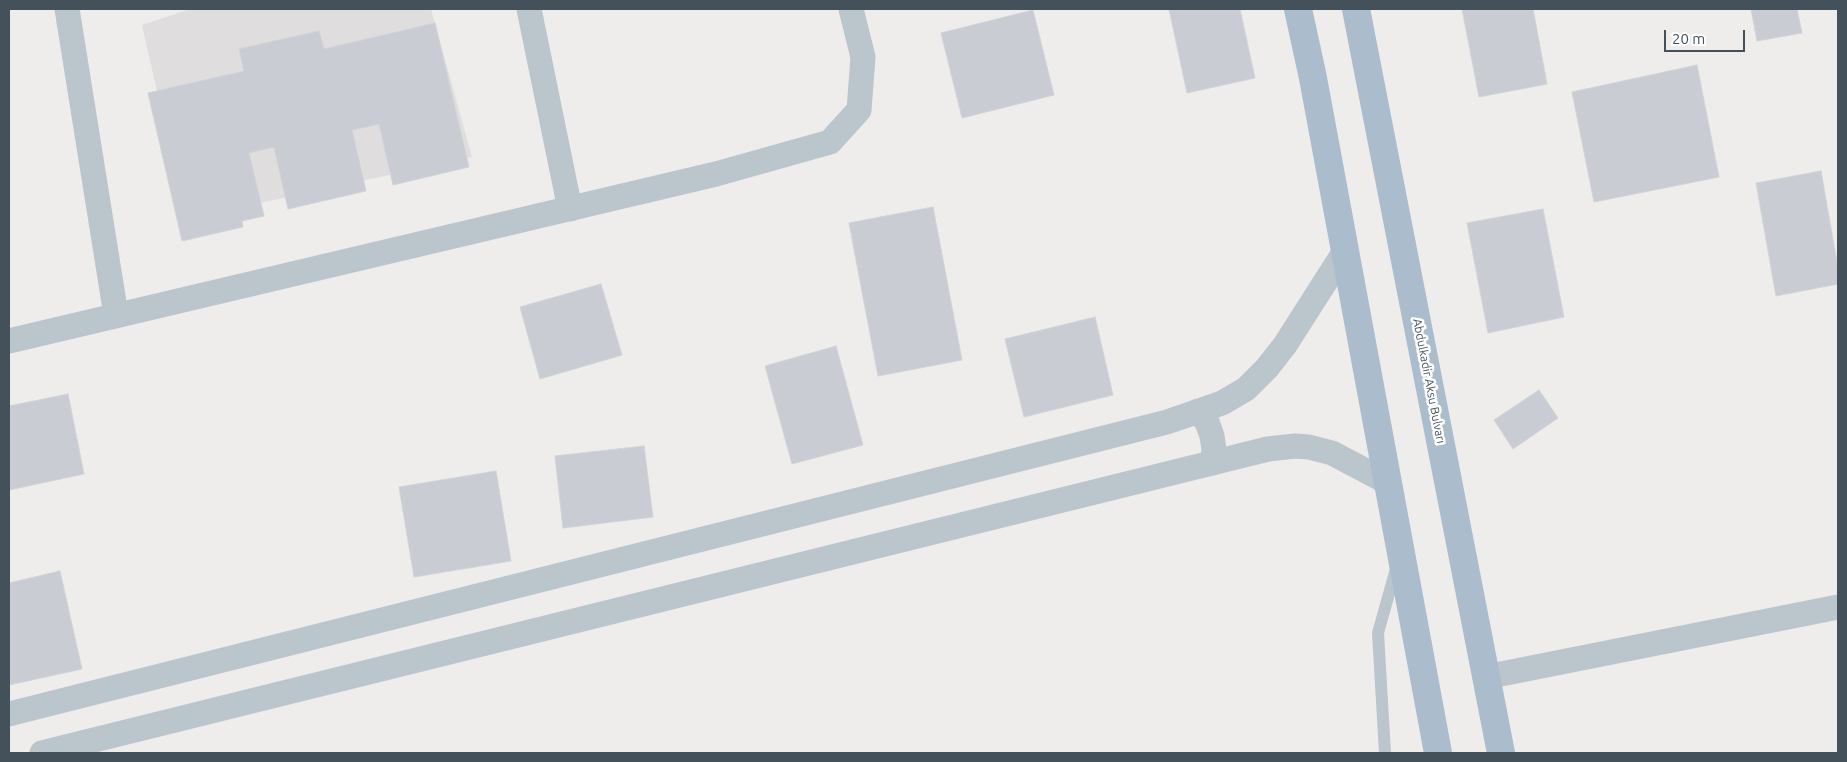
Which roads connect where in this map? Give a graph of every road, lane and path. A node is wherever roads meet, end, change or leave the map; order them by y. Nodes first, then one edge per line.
1 (67, 9) edge
2 (529, 9) edge
3 (851, 9) edge
4 (1298, 9) edge
5 (1356, 9) edge
6 (570, 208) junction
7 (1345, 251) junction
8 (116, 316) junction
9 (9, 341) edge
10 (1198, 411) junction
11 (1213, 463) junction
12 (1389, 483) junction
13 (1402, 551) junction
14 (1838, 607) edge
15 (1486, 676) junction
16 (9, 714) edge
17 (42, 753) edge
18 (1385, 753) edge
19 (1438, 753) edge
20 (1501, 753) edge

1 - 8 street
2 - 6 street
3 - 6 street
4 - 7 main road
5 - 15 main road, Abdulkadir Aksu Bulvarı
6 - 8 street
7 - 10 street
7 - 12 main road
8 - 9 street
10 - 11 street
10 - 16 street
11 - 12 street
11 - 17 street
12 - 13 main road
13 - 18 lane
13 - 19 main road
14 - 15 street
15 - 20 main road, Abdulkadir Aksu Bulvarı

